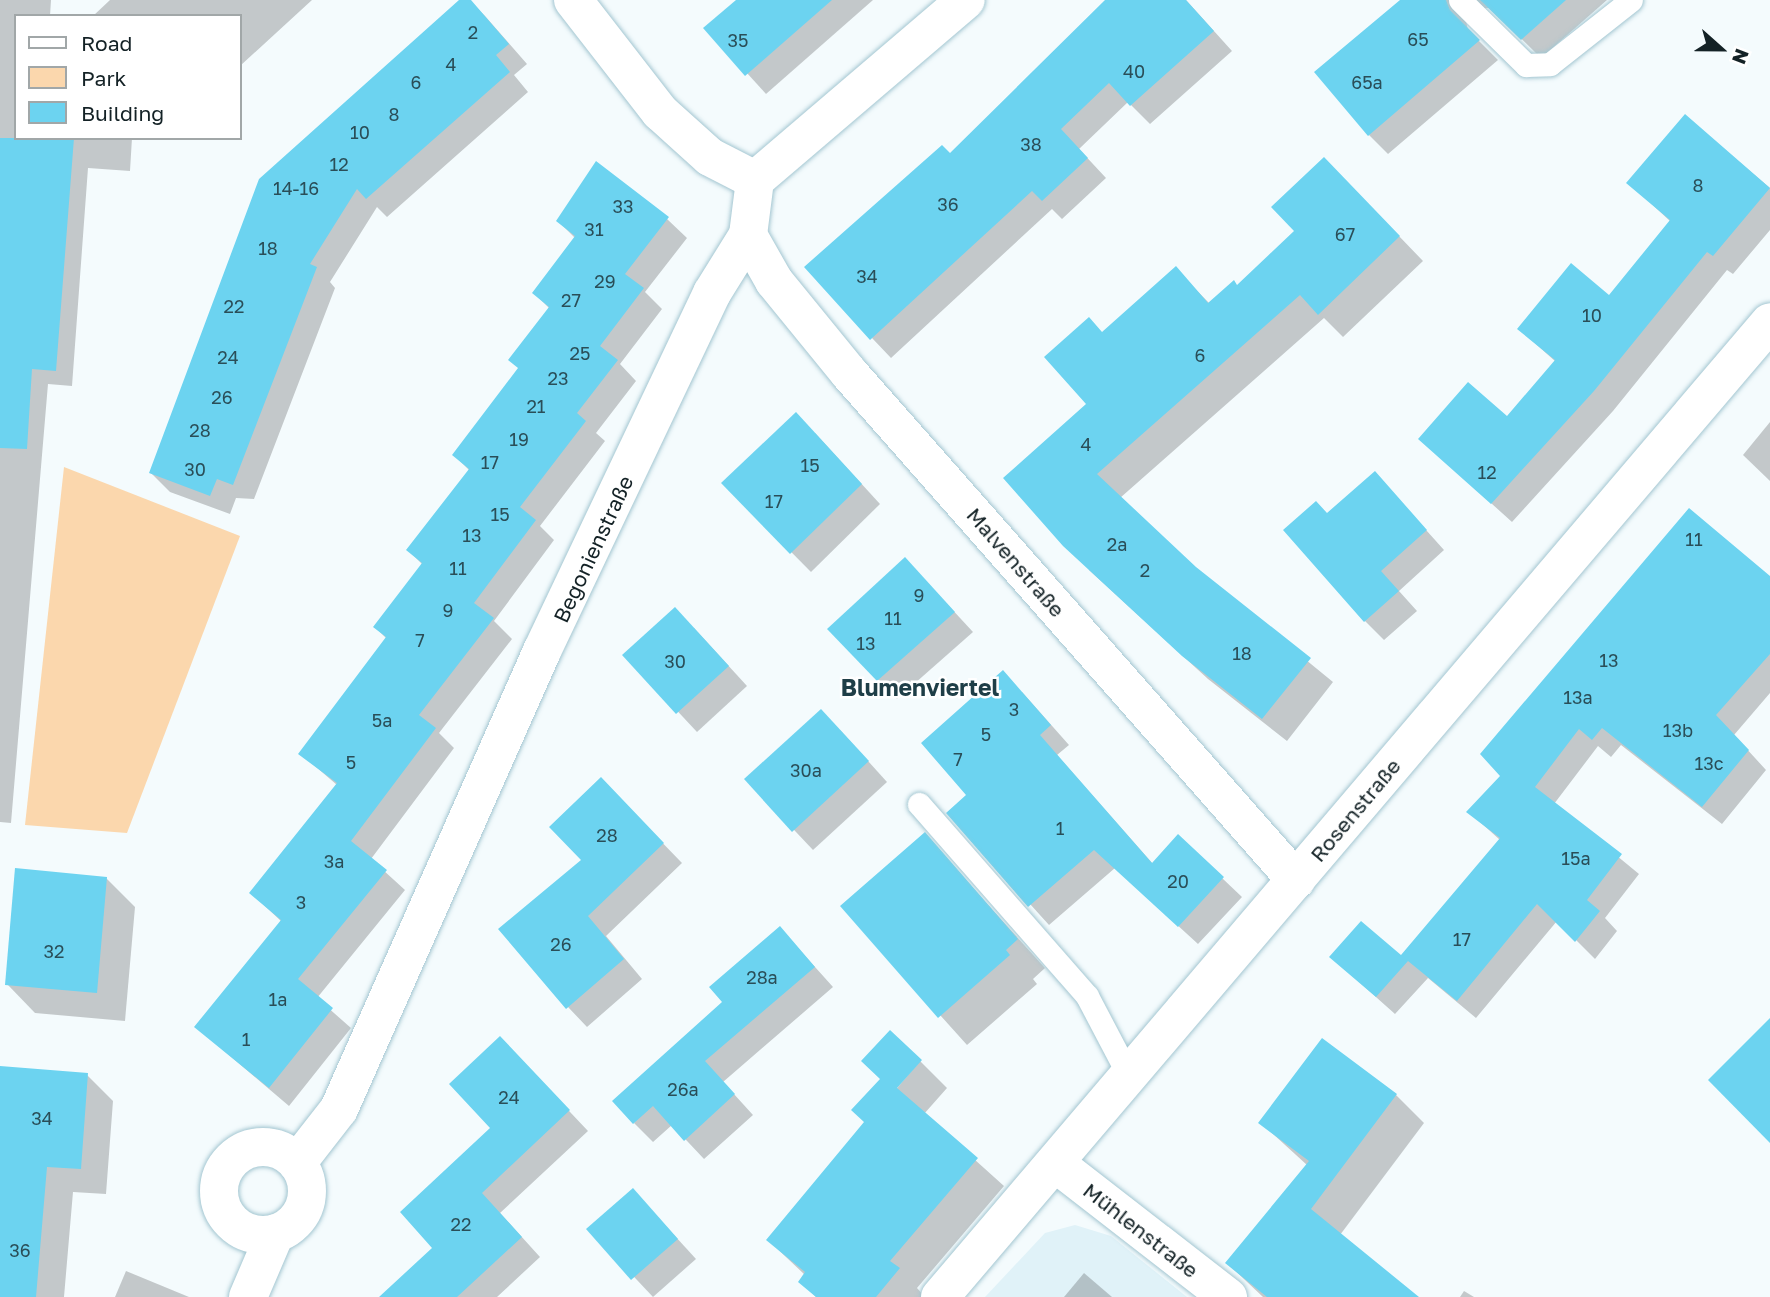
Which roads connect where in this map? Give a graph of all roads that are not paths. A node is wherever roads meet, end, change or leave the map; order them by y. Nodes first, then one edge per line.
1 (573, 0) edge
2 (966, 0) edge
3 (1460, 0) edge
4 (1631, 0) edge
5 (755, 180) junction
6 (748, 235) junction
7 (1770, 322) edge
8 (919, 804) dead end
9 (1296, 880) junction
10 (1128, 1074) junction
11 (297, 1163) junction
12 (1055, 1163) junction
13 (275, 1234) junction
14 (248, 1297) edge
15 (940, 1297) edge
16 (1228, 1297) edge

1 - 5 street
2 - 5 street
3 - 4 lane
5 - 6 street, Begonienstraße
6 - 9 street, Malvenstraße
6 - 11 street, Begonienstraße
7 - 9 street, Rosenstraße
8 - 10 lane
9 - 10 street, Rosenstraße
10 - 12 street, Rosenstraße
11 - 13 street
11 - 13 street
12 - 15 street, Rosenstraße
12 - 16 street, Mühlenstraße
13 - 14 street

